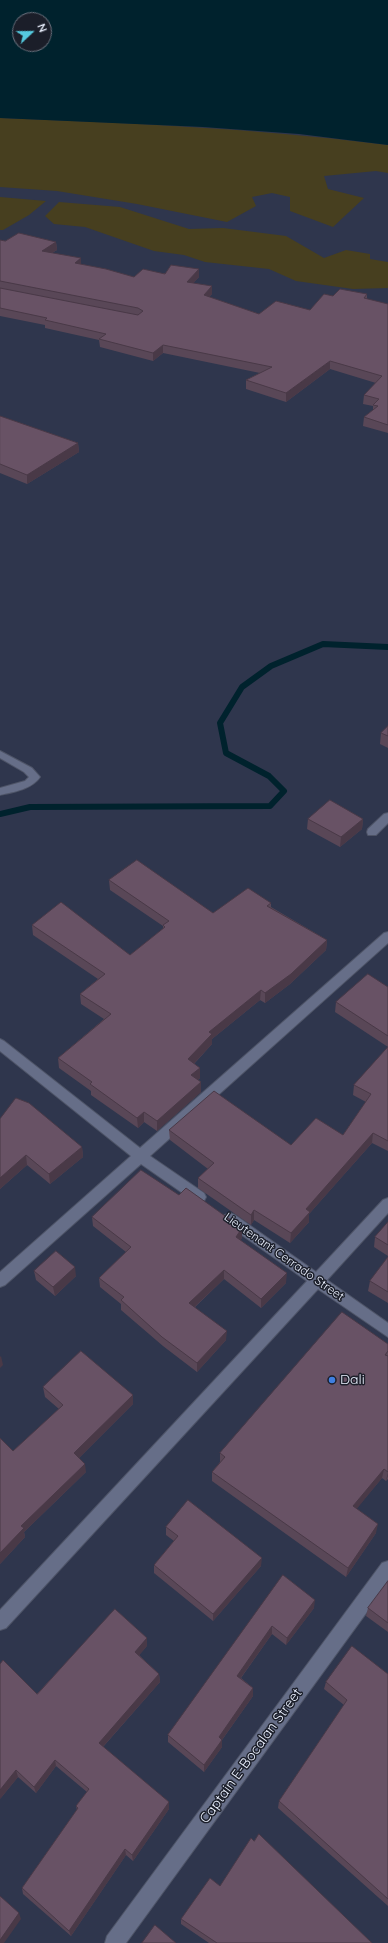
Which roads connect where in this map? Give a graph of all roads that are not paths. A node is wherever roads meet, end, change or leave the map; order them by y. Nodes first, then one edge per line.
1 (0, 754) edge
2 (0, 792) edge
3 (388, 817) edge
4 (372, 832) dead end
5 (388, 936) edge
6 (0, 1044) edge
7 (140, 1156) junction
8 (388, 1204) edge
9 (317, 1280) junction
10 (0, 1281) edge
11 (388, 1331) edge
12 (388, 1569) edge
13 (0, 1622) edge
14 (114, 1943) edge

1 - 2 street
3 - 4 street
5 - 7 street
6 - 7 street, Lieutenant Cerrado Street
7 - 9 street, Lieutenant Cerrado Street
7 - 10 street
8 - 9 street
9 - 11 street, Lieutenant Cerrado Street
9 - 13 street
12 - 14 street, Captain E-Bocalan Street

